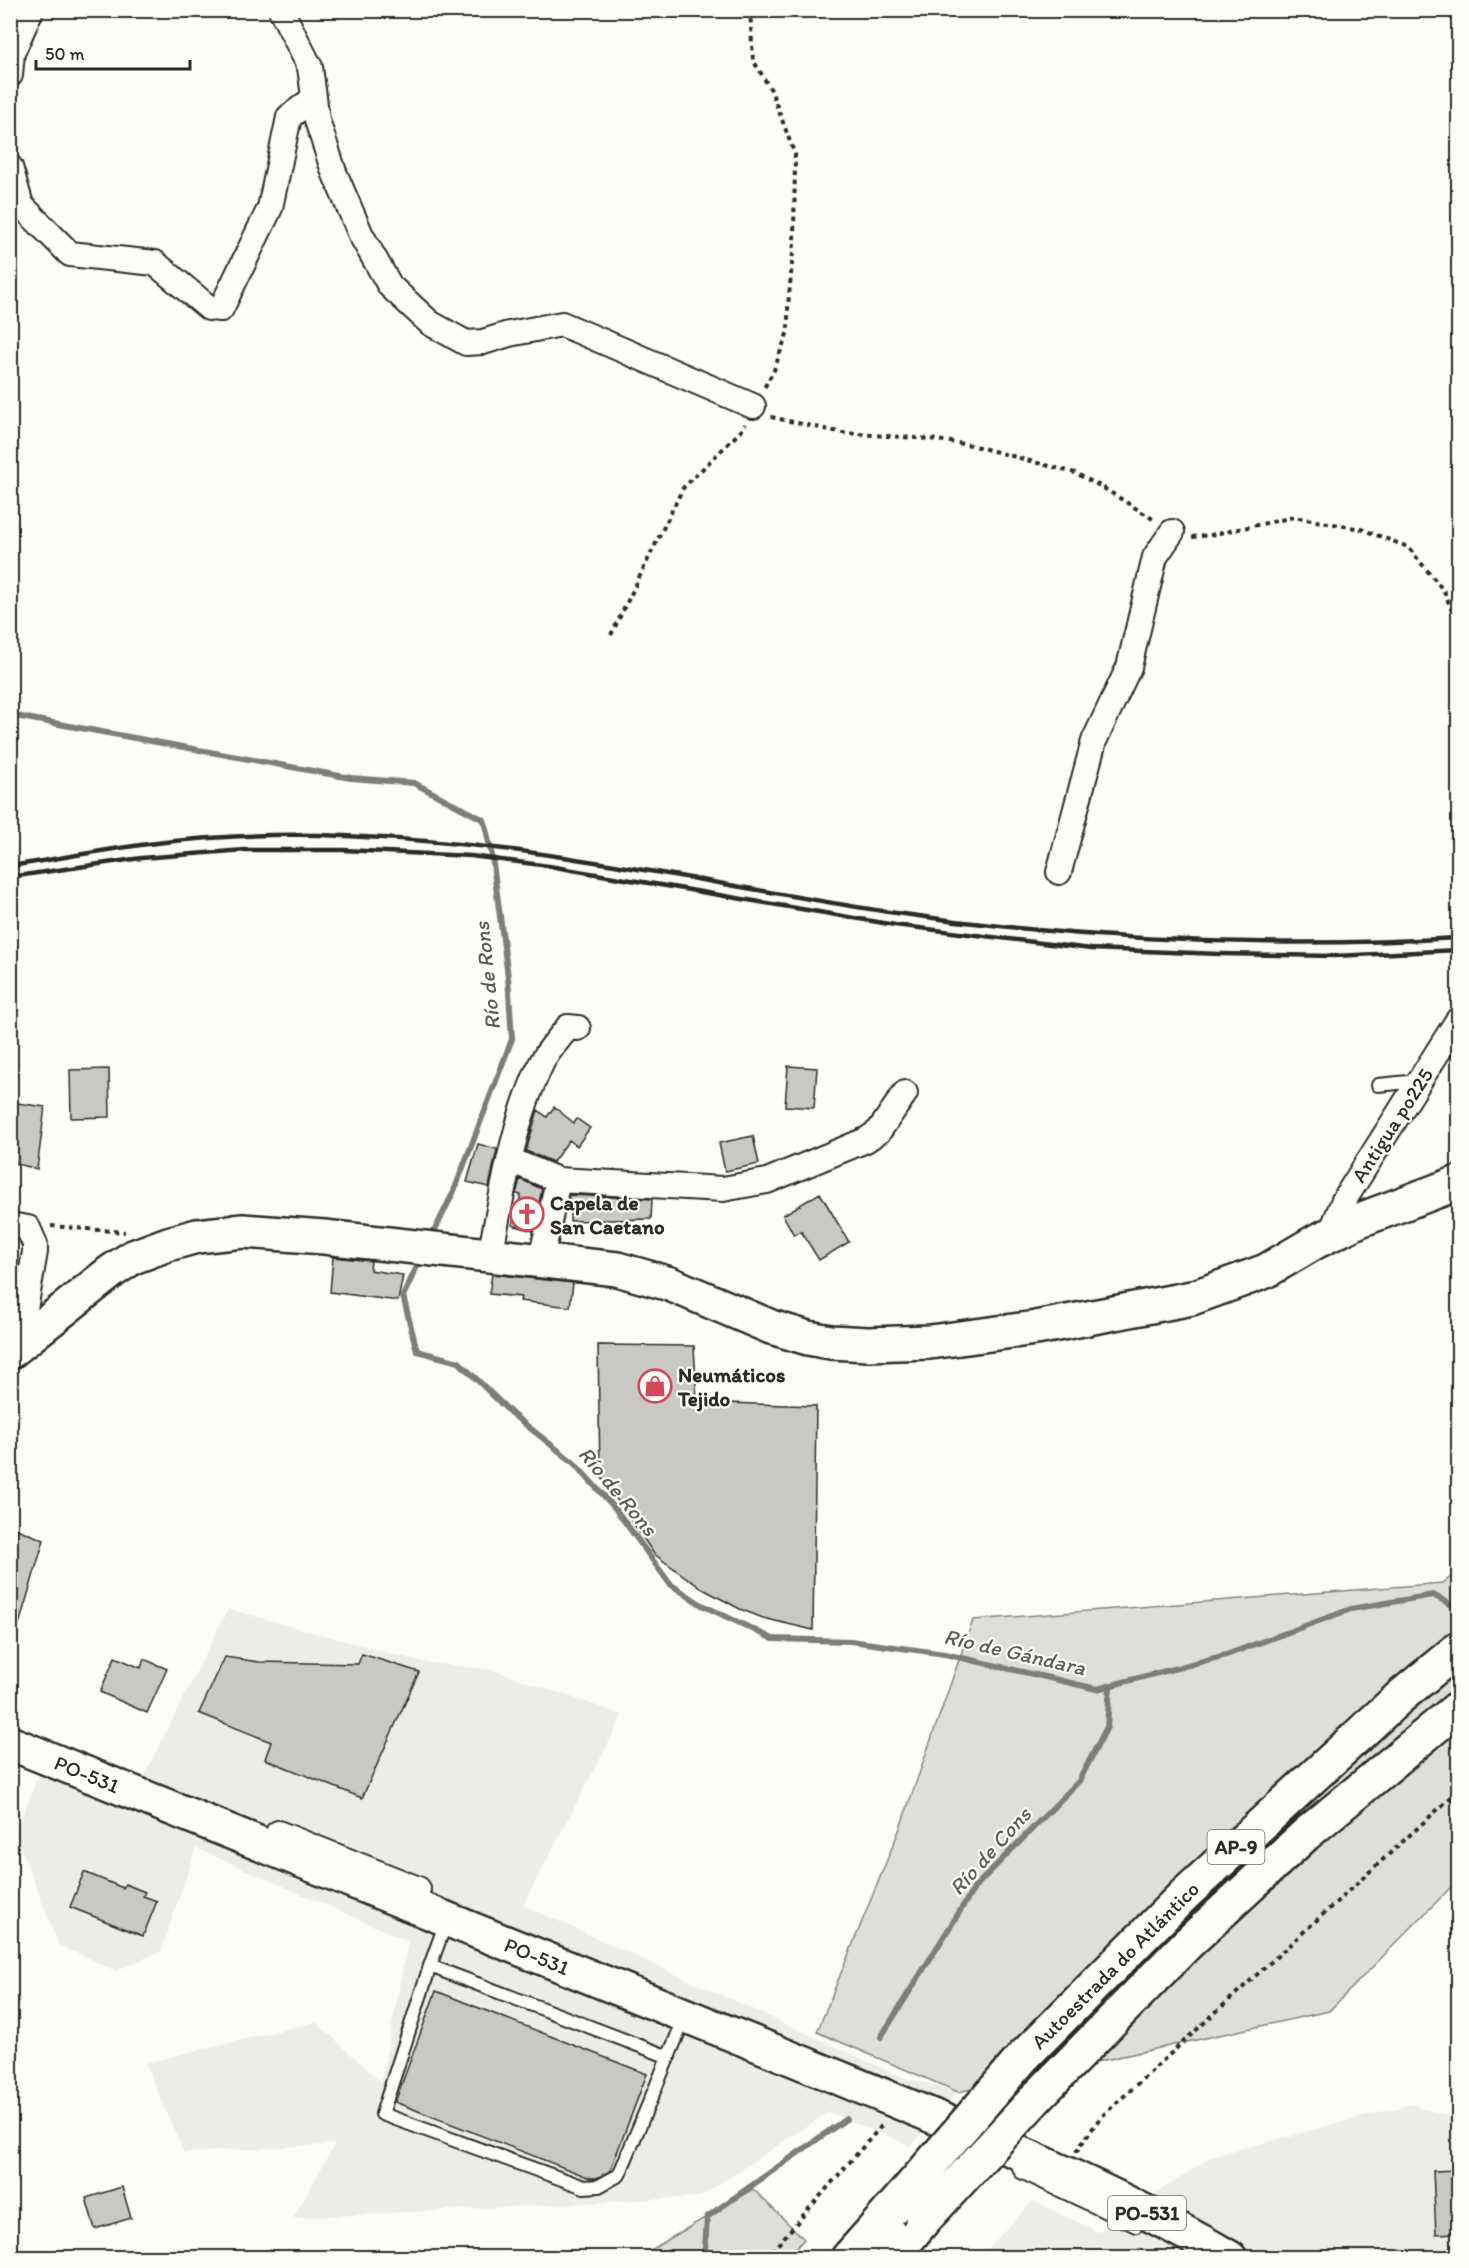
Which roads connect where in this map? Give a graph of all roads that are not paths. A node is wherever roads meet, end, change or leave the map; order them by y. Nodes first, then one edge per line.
1 (31, 10) edge
2 (281, 10) edge
3 (10, 75) edge
4 (314, 98) junction
5 (10, 167) edge
6 (753, 406) road end
7 (1172, 532) road end
8 (1059, 872) dead end
9 (1458, 1020) edge
10 (578, 1028) dead end
11 (1420, 1081) junction
12 (1378, 1085) dead end
13 (905, 1093) dead end
14 (510, 1160) junction
15 (558, 1179) junction
16 (1458, 1184) edge
17 (13, 1225) edge
18 (1331, 1233) junction
19 (490, 1256) junction
20 (541, 1260) junction
21 (18, 1346) edge
22 (1458, 1649) edge
23 (1458, 1708) edge
24 (10, 1728) edge
25 (10, 1743) edge
26 (10, 1756) edge
27 (442, 1933) junction
28 (430, 1966) junction
29 (680, 2029) junction
30 (669, 2057) junction
31 (910, 2108) junction
32 (1010, 2150) junction
33 (1145, 2230) dead end
34 (848, 2258) edge
35 (892, 2258) edge
36 (1230, 2258) edge

1 - 3 street
2 - 4 street
4 - 5 street
4 - 6 street
7 - 8 street
9 - 11 street, Antigua po225
10 - 14 street
11 - 12 lane
11 - 18 street, Antigua po225
13 - 15 street
14 - 15 street
14 - 19 street
15 - 20 street
16 - 18 main road
17 - 21 street
18 - 20 main road
19 - 20 main road
19 - 21 main road
22 - 34 main road, Autoestrada do Atlántico / AP-9, bridge
23 - 35 main road, Autoestrada do Atlántico / AP-9, bridge
24 - 31 street, PO-531
25 - 31 main road, PO-531
26 - 27 street, PO-531
27 - 28 lane
27 - 29 street, PO-531
28 - 30 lane
28 - 30 lane
29 - 30 lane
29 - 31 street, PO-531
31 - 32 main road, PO-531
32 - 33 lane
32 - 36 main road, PO-531 / PO-531

